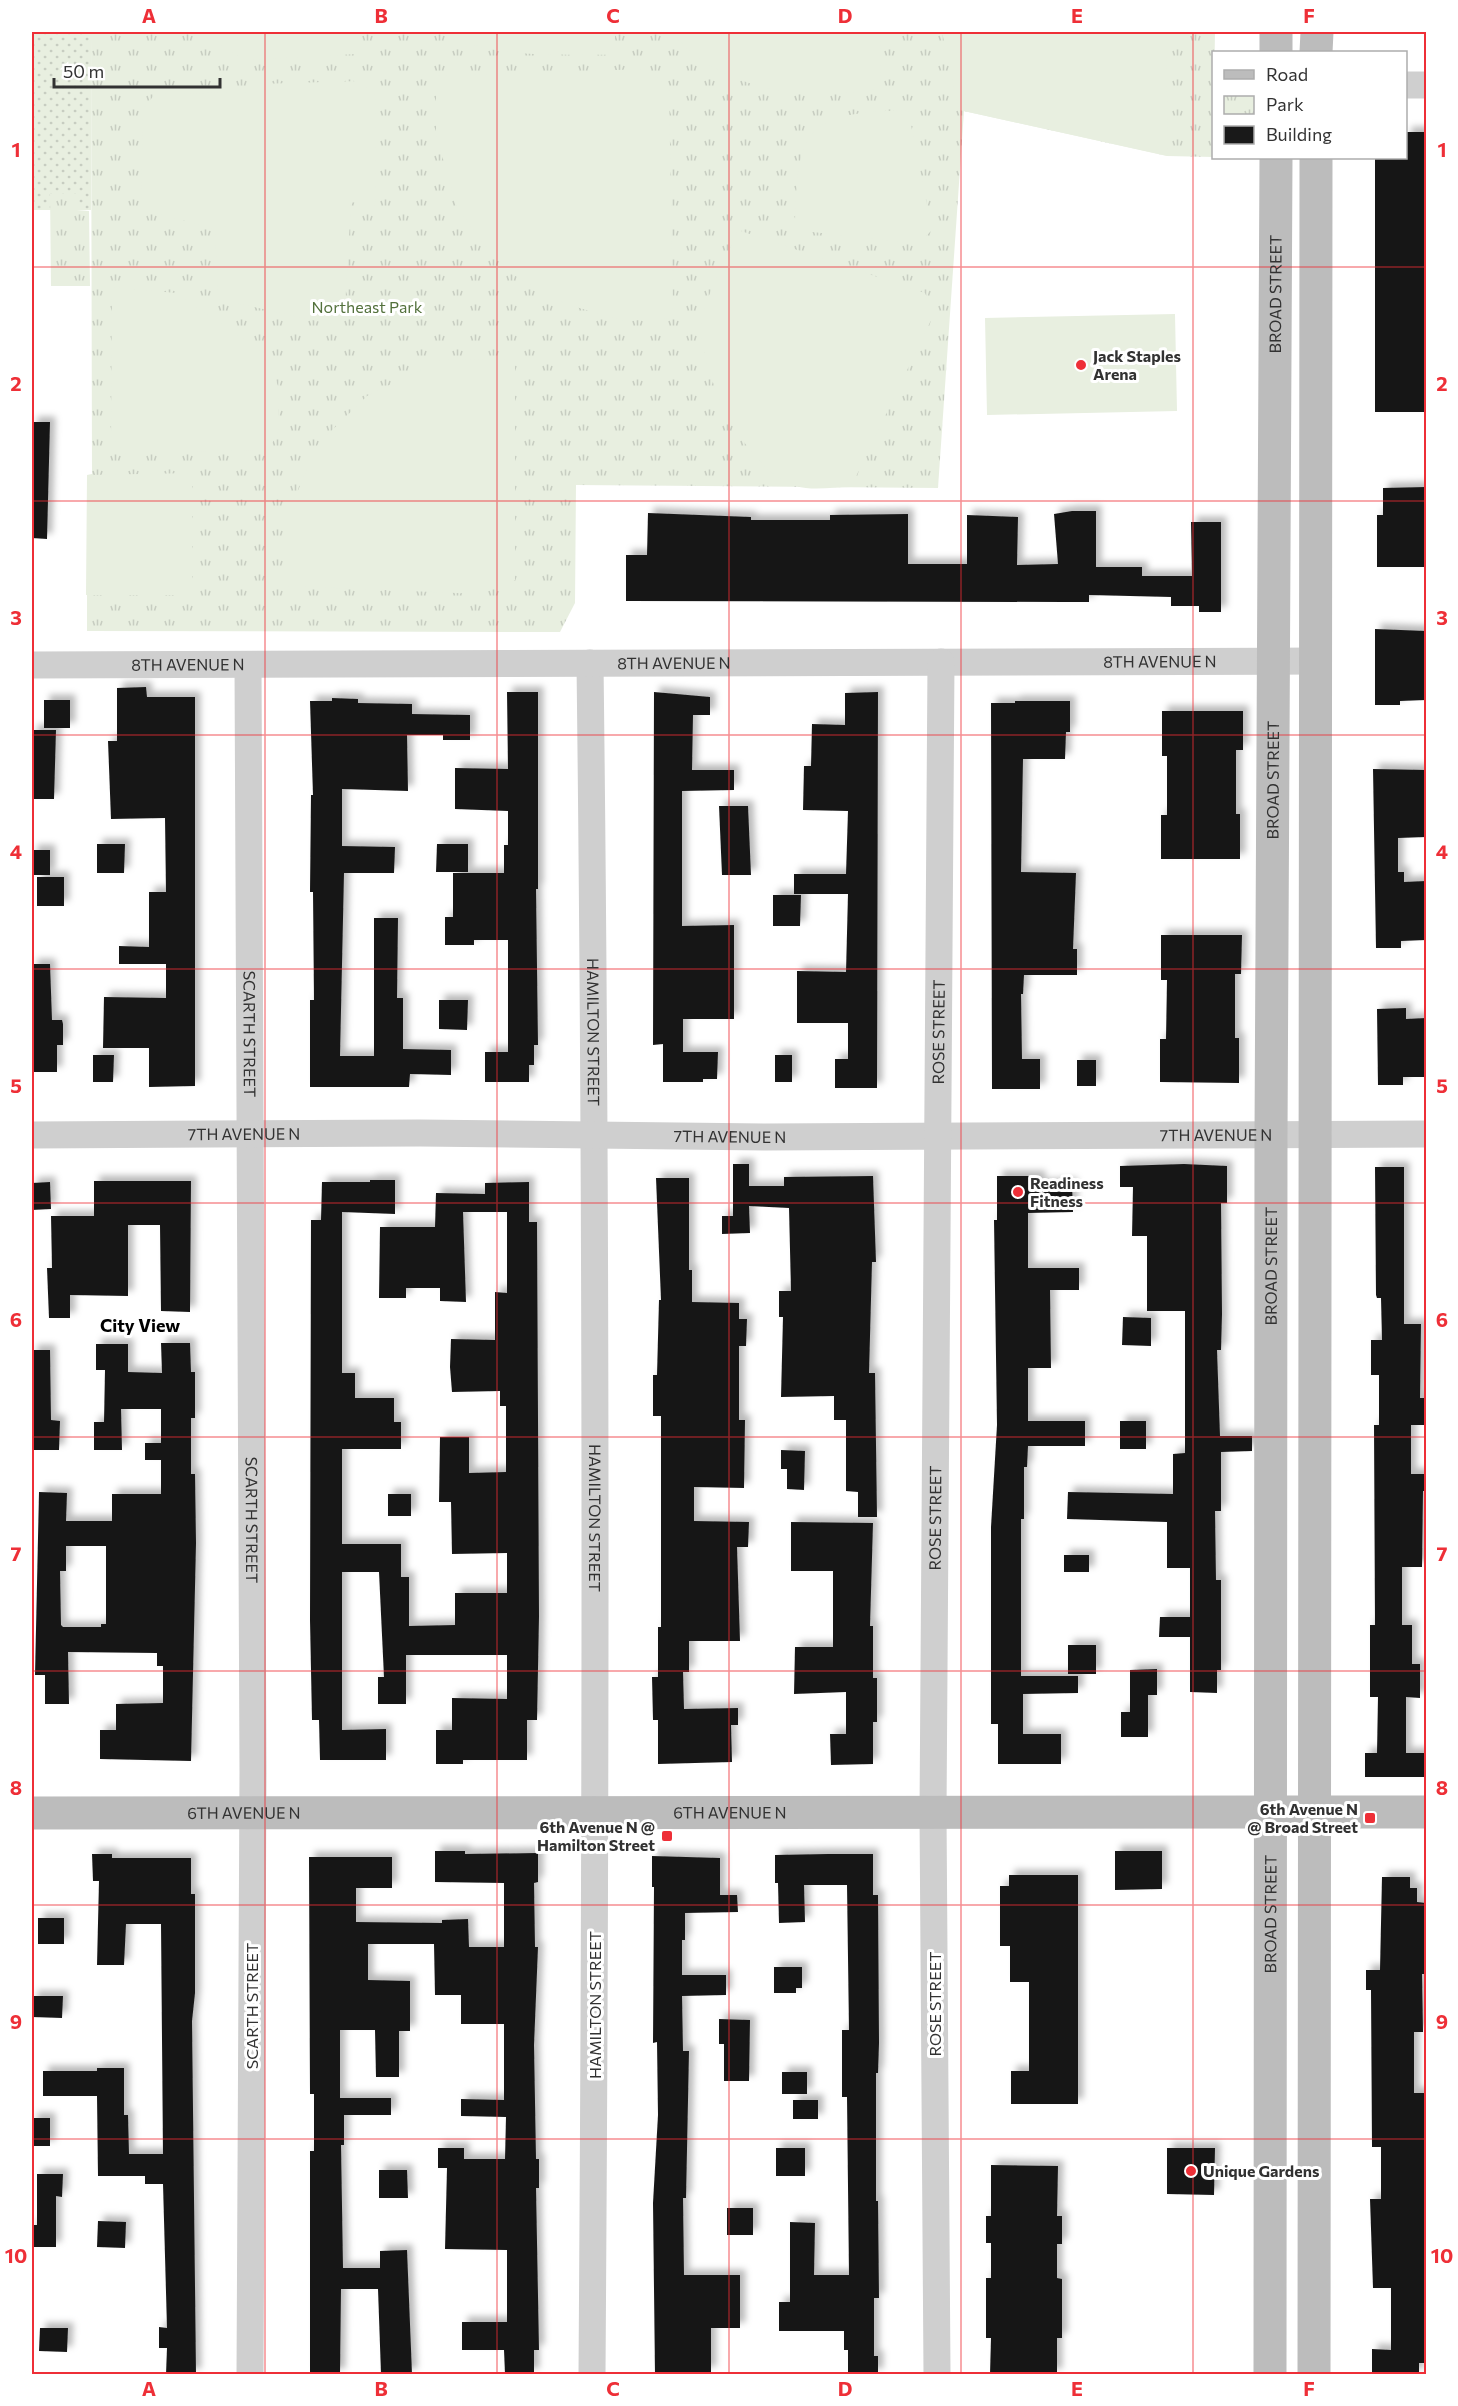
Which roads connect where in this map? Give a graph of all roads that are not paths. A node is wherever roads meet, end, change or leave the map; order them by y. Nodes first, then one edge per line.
1 (1276, 32) edge
2 (1317, 32) edge
3 (1276, 51) edge
4 (1316, 51) edge
5 (1407, 85) edge
6 (1426, 85) edge
7 (1276, 159) edge
8 (1316, 159) edge
9 (1274, 661) junction
10 (1316, 661) junction
11 (941, 662) junction
12 (590, 663) junction
13 (32, 665) edge
14 (248, 665) junction
15 (252, 1133) junction
16 (596, 1134) junction
17 (1315, 1134) junction
18 (1426, 1134) edge
19 (32, 1135) edge
20 (1270, 1135) junction
21 (939, 1136) junction
22 (1271, 1812) junction
23 (1314, 1812) junction
24 (1426, 1812) edge
25 (32, 1813) edge
26 (253, 1813) junction
27 (596, 1813) junction
28 (933, 1813) junction
29 (250, 2374) edge
30 (592, 2374) edge
31 (937, 2374) edge
32 (1270, 2374) edge
33 (1314, 2374) edge

1 - 3 main road
2 - 4 main road
5 - 6 street
7 - 9 main road, BROAD STREET
8 - 10 main road
9 - 10 street, 8TH AVENUE N
9 - 11 street, 8TH AVENUE N
9 - 20 main road, BROAD STREET
10 - 17 main road
11 - 12 street, 8TH AVENUE N
11 - 21 street, ROSE STREET
12 - 14 street, 8TH AVENUE N
12 - 16 street, HAMILTON STREET
13 - 14 street, 8TH AVENUE N
14 - 15 street, SCARTH STREET
15 - 16 street, 7TH AVENUE N
15 - 19 street, 7TH AVENUE N
15 - 26 street, SCARTH STREET
16 - 21 street, 7TH AVENUE N
16 - 27 street, HAMILTON STREET
17 - 18 street, 7TH AVENUE N
17 - 20 street, 7TH AVENUE N
17 - 23 main road
20 - 21 street, 7TH AVENUE N
20 - 22 main road, BROAD STREET
21 - 28 street, ROSE STREET
22 - 23 main road, 6TH AVENUE N
22 - 28 main road, 6TH AVENUE N
22 - 32 main road, BROAD STREET
23 - 24 main road, 6TH AVENUE N
23 - 33 main road
25 - 26 main road, 6TH AVENUE N
26 - 27 main road, 6TH AVENUE N
26 - 29 street, SCARTH STREET
27 - 28 main road, 6TH AVENUE N
27 - 30 street, HAMILTON STREET
28 - 31 street, ROSE STREET

